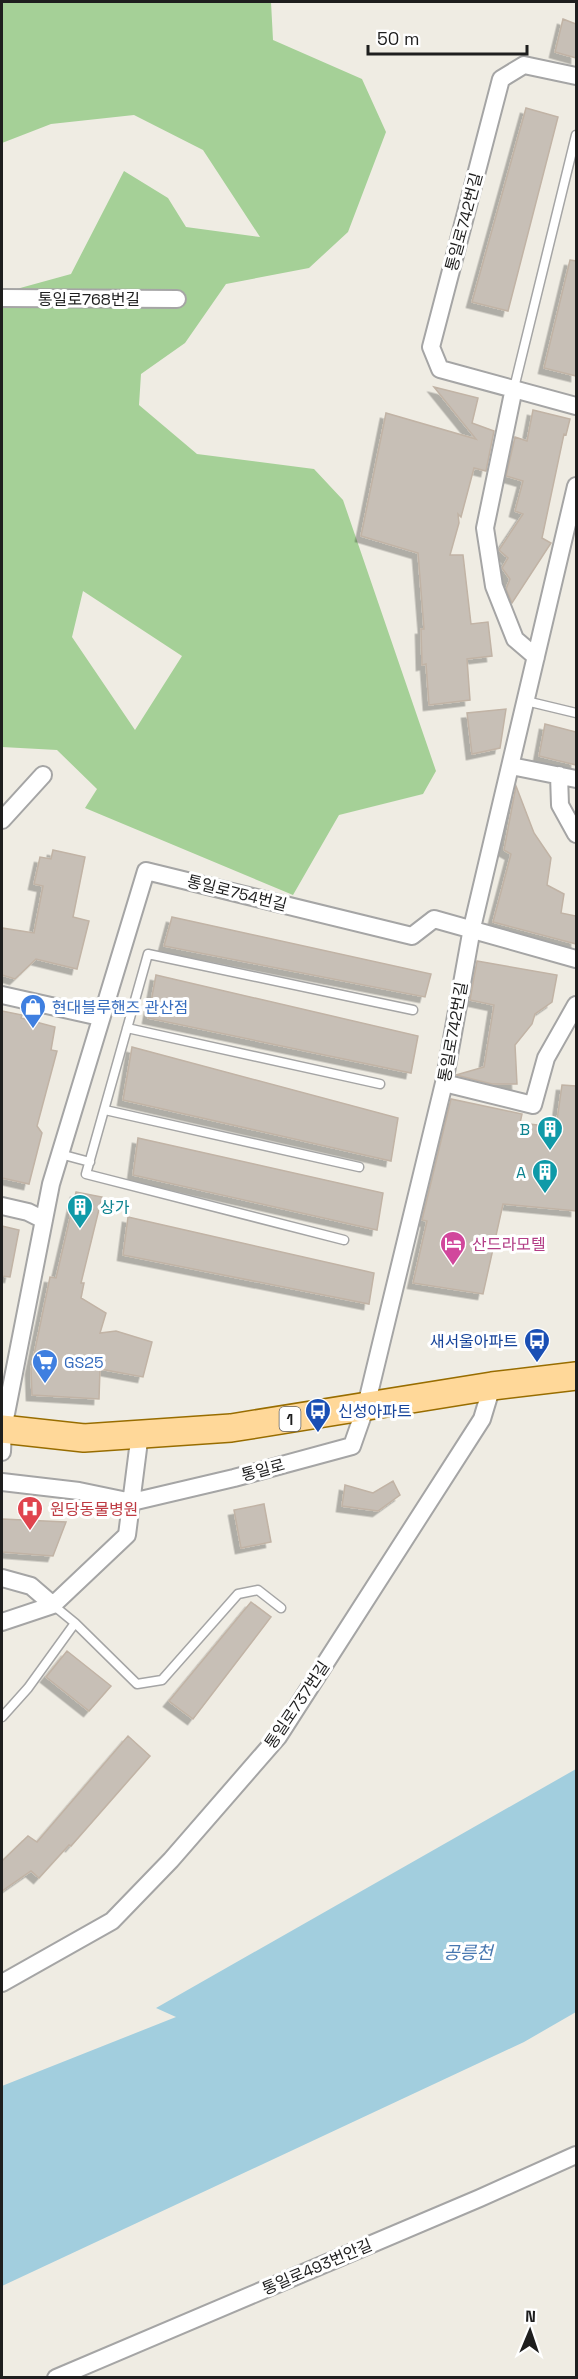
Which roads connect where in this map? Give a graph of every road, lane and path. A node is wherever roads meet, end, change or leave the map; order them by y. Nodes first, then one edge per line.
1 (576, 76) edge
2 (576, 135) edge
3 (2, 298) edge
4 (177, 299) dead end
5 (513, 388) junction
6 (576, 406) edge
7 (576, 486) edge
8 (536, 657) junction
9 (526, 701) junction
10 (576, 712) edge
11 (511, 766) junction
12 (43, 775) dead end
13 (559, 775) junction
14 (576, 779) edge
15 (2, 820) edge
16 (576, 834) edge
17 (472, 928) junction
18 (576, 959) edge
19 (2, 995) edge
20 (576, 1005) edge
21 (413, 1010) dead end
22 (100, 1017) junction
23 (127, 1028) junction
24 (444, 1083) junction
25 (380, 1084) dead end
26 (105, 1110) junction
27 (60, 1154) junction
28 (90, 1162) junction
29 (359, 1167) dead end
30 (2, 1206) edge
31 (44, 1220) junction
32 (344, 1240) dead end
33 (576, 1376) edge
34 (492, 1386) junction
35 (366, 1406) junction
36 (140, 1433) junction
37 (2, 1437) edge
38 (2, 1482) edge
39 (132, 1502) junction
40 (2, 1578) edge
41 (53, 1605) junction
42 (281, 1608) dead end
43 (2, 1622) edge
44 (75, 1623) junction
45 (2, 1718) edge
46 (2, 1983) edge
47 (576, 2155) edge
48 (56, 2378) edge

1 - 5 street, 통일로742번길
2 - 5 lane
3 - 4 street, 통일로768번길
5 - 6 street, 통일로742번길
5 - 8 street
7 - 8 street, 통일로742번길
8 - 9 street, 통일로742번길
9 - 10 lane
9 - 11 street, 통일로742번길
11 - 13 street
11 - 17 street, 통일로742번길
12 - 15 street
13 - 14 street
13 - 16 street
17 - 18 street
17 - 22 street, 통일로754번길
17 - 24 street, 통일로742번길
19 - 22 street
20 - 24 street
21 - 23 lane
22 - 27 street, 통일로754번길
23 - 25 lane
23 - 26 lane
24 - 35 street, 통일로742번길
26 - 28 lane
26 - 29 lane
27 - 28 lane
27 - 31 street, 통일로754번길
28 - 32 lane
30 - 31 street
31 - 37 street, 통일로754번길
33 - 34 main road, 1
34 - 35 main road, 1
34 - 46 street, 통일로737번길
35 - 36 main road, 1
35 - 39 street, 통일로
36 - 37 main road, 1
36 - 39 street
38 - 39 street, 통일로
39 - 41 street
40 - 41 street
41 - 43 street
41 - 44 lane
42 - 44 lane
44 - 45 lane
47 - 48 street, 통일로493번안길

